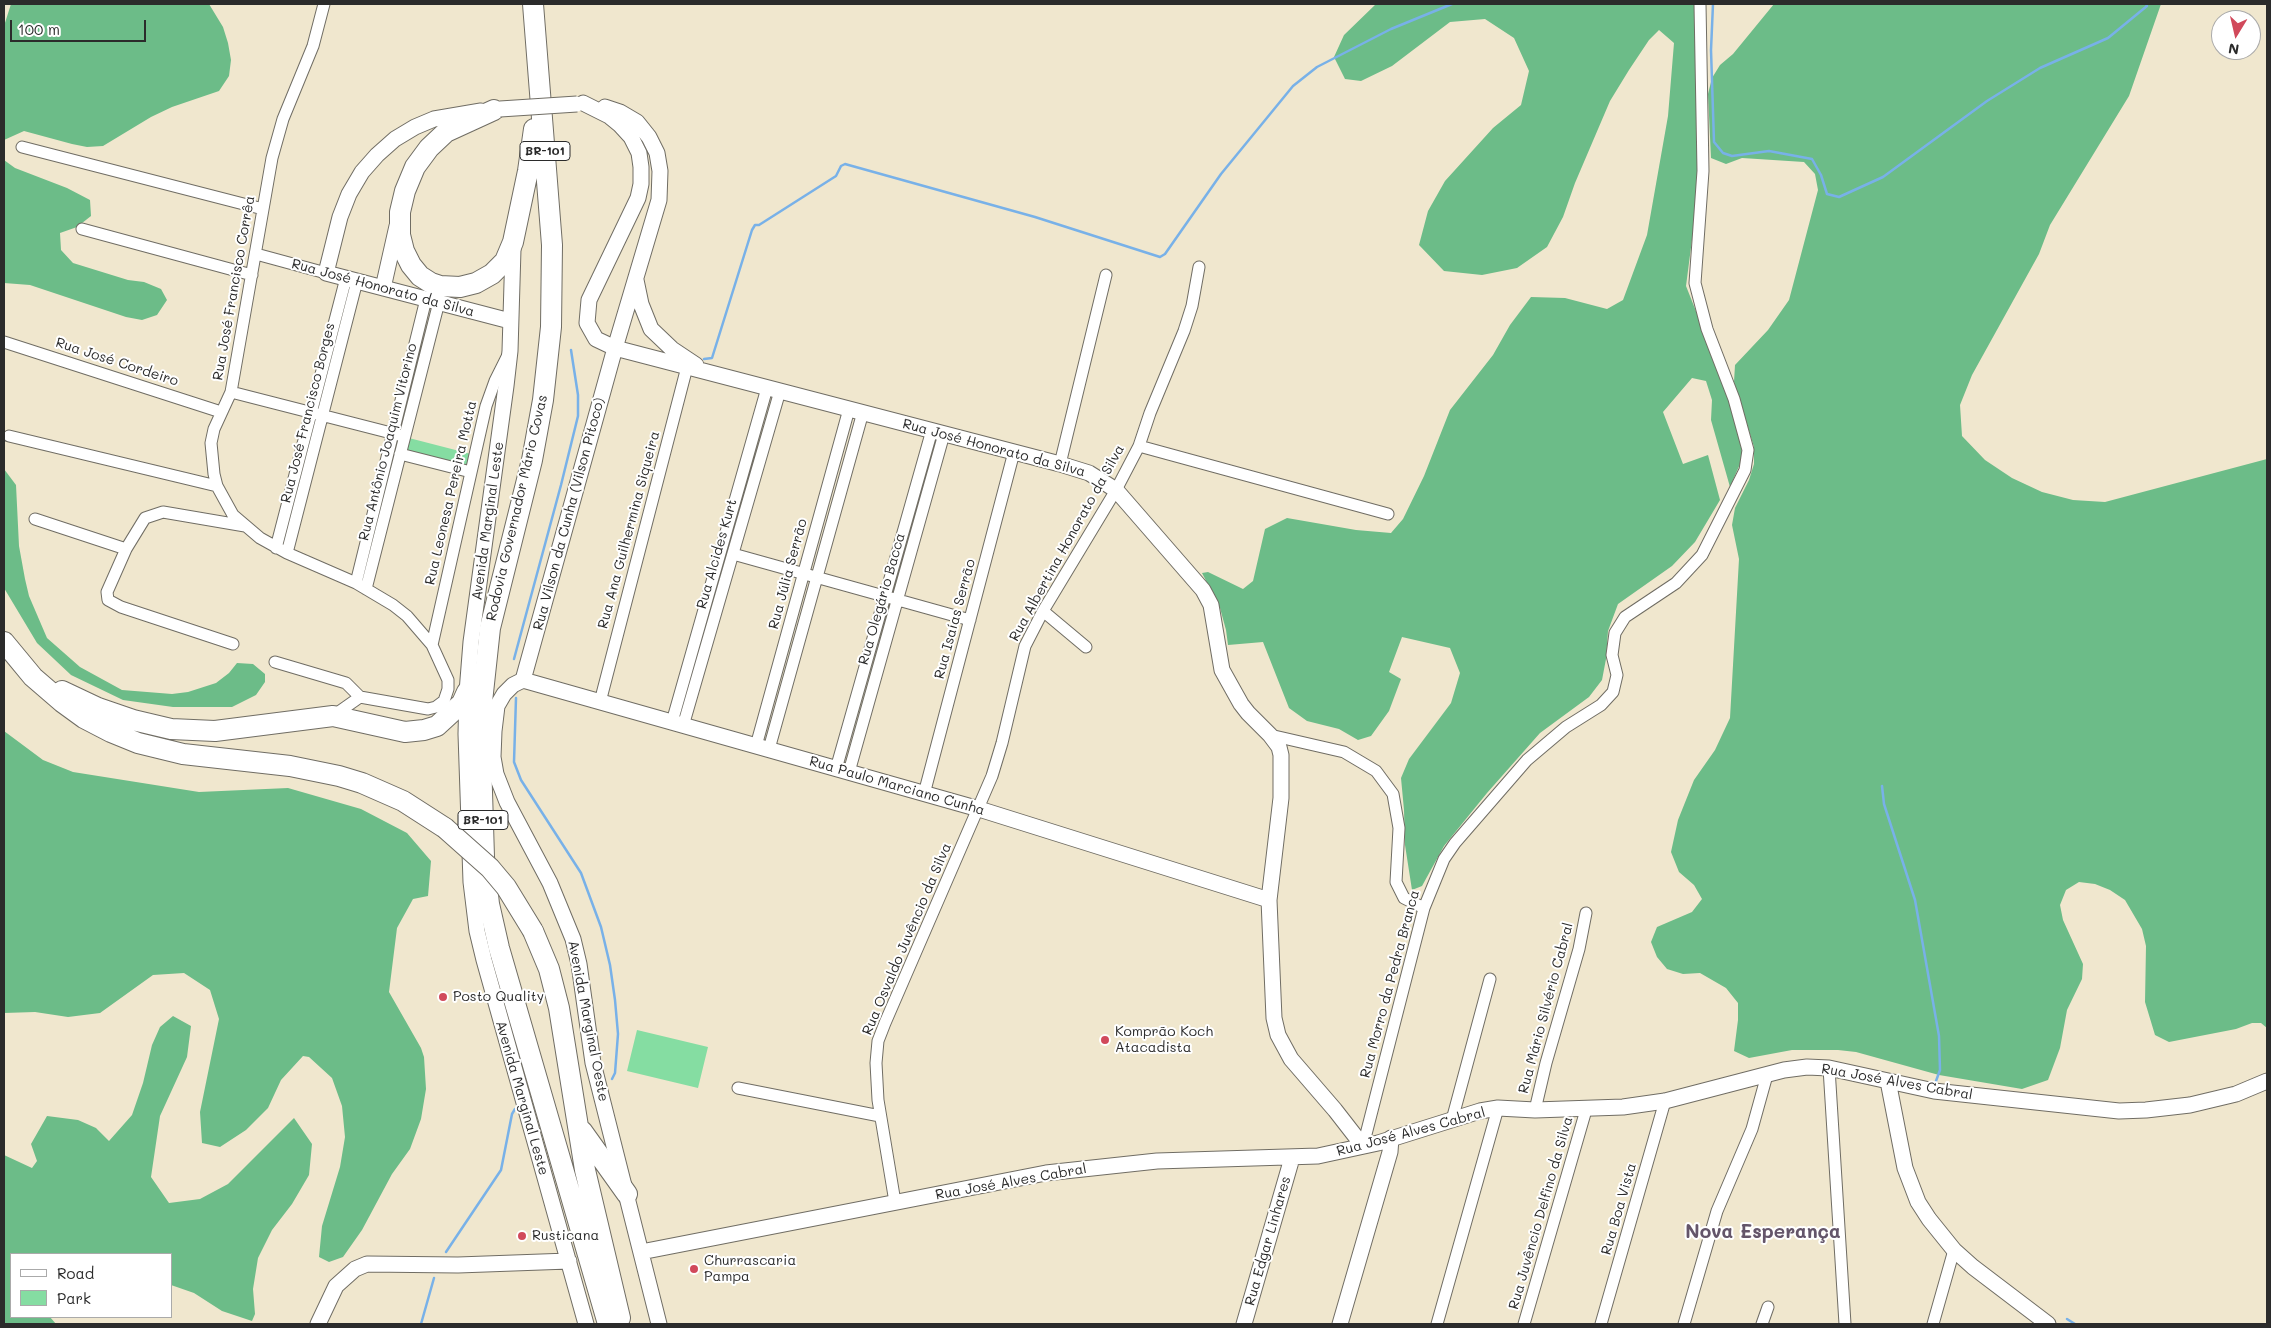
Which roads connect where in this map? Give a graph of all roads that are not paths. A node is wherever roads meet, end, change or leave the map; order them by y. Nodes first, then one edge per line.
1 (324, 4) edge
2 (533, 4) edge
3 (1700, 4) edge
4 (537, 57) junction
5 (580, 104) junction
6 (497, 110) junction
7 (22, 147) dead end
8 (263, 209) junction
9 (400, 212) junction
10 (82, 229) dead end
11 (513, 242) junction
12 (256, 254) junction
13 (1199, 267) dead end
14 (326, 273) junction
15 (252, 275) junction
16 (1106, 275) dead end
17 (636, 278) junction
18 (352, 280) junction
19 (460, 287) junction
20 (383, 288) junction
21 (404, 293) junction
22 (432, 300) junction
23 (510, 321) junction
24 (4, 342) edge
25 (615, 348) junction
26 (510, 351) junction
27 (687, 363) junction
28 (773, 389) junction
29 (231, 392) junction
30 (856, 411) junction
31 (221, 412) junction
32 (317, 414) junction
33 (938, 432) junction
34 (393, 433) junction
35 (8, 436) dead end
36 (405, 436) junction
37 (1139, 446) junction
38 (1014, 452) junction
39 (400, 454) junction
40 (1060, 464) junction
41 (471, 472) junction
42 (217, 486) junction
43 (1116, 490) junction
44 (825, 498) junction
45 (838, 502) junction
46 (1388, 514) dead end
47 (35, 519) dead end
48 (245, 526) junction
49 (276, 548) junction
50 (126, 549) junction
51 (288, 554) junction
52 (718, 558) junction
53 (732, 558) junction
54 (804, 574) junction
55 (817, 577) junction
56 (356, 583) junction
57 (366, 589) junction
58 (885, 596) junction
59 (898, 599) junction
60 (1043, 611) junction
61 (970, 620) junction
62 (4, 642) edge
63 (233, 644) dead end
64 (432, 645) junction
65 (1086, 647) dead end
66 (275, 662) dead end
67 (33, 677) junction
68 (523, 680) junction
69 (467, 692) junction
70 (360, 697) junction
71 (600, 702) junction
72 (333, 716) junction
73 (678, 724) junction
74 (1270, 735) junction
75 (762, 748) junction
76 (842, 771) junction
77 (924, 794) junction
78 (978, 809) junction
79 (1269, 900) junction
80 (1424, 908) junction
81 (1586, 913) dead end
82 (1490, 978) dead end
83 (1828, 1068) junction
84 (1767, 1075) junction
85 (1888, 1081) junction
86 (2267, 1081) edge
87 (738, 1088) dead end
88 (1665, 1101) junction
89 (1498, 1108) junction
90 (1535, 1110) junction
91 (1586, 1110) junction
92 (880, 1116) junction
93 (1452, 1120) junction
94 (576, 1123) junction
95 (1391, 1138) junction
96 (1363, 1146) junction
97 (1292, 1158) junction
98 (627, 1194) junction
99 (895, 1202) junction
100 (1954, 1250) junction
101 (641, 1252) junction
102 (569, 1261) junction
103 (1768, 1307) dead end
104 (2031, 1319) edge
105 (318, 1324) edge
106 (586, 1324) edge
107 (608, 1324) edge
108 (622, 1324) edge
109 (659, 1324) edge
110 (1244, 1324) edge
111 (1340, 1324) edge
112 (1437, 1324) edge
113 (1524, 1324) edge
114 (1601, 1324) edge
115 (1684, 1324) edge
116 (1763, 1324) edge
117 (1845, 1324) edge
118 (1933, 1324) edge
119 (2048, 1324) edge

1 - 8 street, Rua José Francisco Corrêa
2 - 4 highway, Rodovia Governador Mário Covas / BR-101
3 - 80 street, Rua Morro da Pedra Branca
4 - 11 highway
4 - 107 highway, Rodovia Governador Mário Covas / BR-101
5 - 6 main road, bridge
5 - 17 main road, Rua Vilson da Cunha (Vilson Pitoco)
5 - 25 main road
6 - 9 highway
6 - 14 main road
7 - 8 street
8 - 12 street, Rua José Francisco Corrêa
9 - 19 highway
9 - 20 main road
10 - 15 street
11 - 19 highway
11 - 23 main road, Avenida Marginal Leste
12 - 14 street, Rua José Honorato da Silva
12 - 15 street, Rua José Francisco Corrêa
13 - 37 street, Rua Albertina Honorato da Silva
14 - 18 main road, Rua José Honorato da Silva
15 - 29 street, Rua José Francisco Corrêa
16 - 40 street
17 - 25 main road, Rua Vilson da Cunha (Vilson Pitoco)
17 - 27 main road, Rua José Honorato da Silva
18 - 20 main road, Rua José Honorato da Silva
18 - 32 street, Rua José Francisco Borges
19 - 21 main road
20 - 21 main road, Rua José Honorato da Silva
21 - 22 main road, Rua José Honorato da Silva
22 - 23 main road, Rua José Honorato da Silva
22 - 34 street, Rua Antônio Joaquim Vitorino
22 - 36 street, Rua Antônio Joaquim Vitorino
23 - 26 main road, Avenida Marginal Leste
24 - 31 street, Rua José Cordeiro
25 - 27 main road
25 - 68 main road, Rua Vilson da Cunha (Vilson Pitoco)
26 - 41 street, Rua Leonesa Pereira Motta
26 - 69 main road, Avenida Marginal Leste
27 - 28 main road, Rua José Honorato da Silva
27 - 71 street, Rua Ana Guilhermina Siqueira
28 - 30 main road, Rua José Honorato da Silva
28 - 52 street, Rua Alcides Kurt
28 - 53 street, Rua Alcides Kurt
29 - 31 street, Rua José Francisco Corrêa
29 - 32 street
30 - 33 main road, Rua José Honorato da Silva
30 - 44 street, Rua Júlia Serrão
30 - 45 street, Rua Júlia Serrão
31 - 42 street, Rua José Francisco Corrêa
32 - 34 street
32 - 49 street, Rua José Francisco Borges
32 - 51 street, Rua José Francisco Borges
33 - 38 main road, Rua José Honorato da Silva
33 - 58 street, Rua Olegário Bacca
33 - 59 street, Rua Olegário Bacca
34 - 36 street
34 - 56 street, Rua Antônio Joaquim Vitorino
35 - 42 street
36 - 39 street, Rua Antônio Joaquim Vitorino
37 - 43 street, Rua Albertina Honorato da Silva
37 - 46 street
38 - 40 main road, Rua José Honorato da Silva
38 - 61 street, Rua Isaías Serrão
39 - 41 street
39 - 57 street, Rua Antônio Joaquim Vitorino
40 - 43 main road, Rua José Honorato da Silva
41 - 64 street, Rua Leonesa Pereira Motta
42 - 48 street, Rua José Francisco Corrêa
43 - 60 street, Rua Albertina Honorato da Silva
43 - 74 main road, Rua José Honorato da Silva
44 - 45 street
44 - 54 street, Rua Júlia Serrão
45 - 55 street, Rua Júlia Serrão
47 - 50 street
48 - 49 street, Rua José Francisco Corrêa
48 - 50 street
49 - 51 street, Rua José Francisco Corrêa
50 - 63 street
51 - 56 street, Rua José Francisco Corrêa
52 - 53 street
52 - 73 street, Rua Alcides Kurt
53 - 54 street
53 - 73 street, Rua Alcides Kurt
54 - 55 street
54 - 75 street, Rua Júlia Serrão
55 - 58 street
55 - 75 street, Rua Júlia Serrão
56 - 57 street, Rua José Francisco Corrêa
57 - 64 street, Rua José Francisco Corrêa
58 - 59 street
58 - 76 street, Rua Olegário Bacca
59 - 61 street
59 - 76 street, Rua Olegário Bacca
60 - 65 street
60 - 78 street, Rua Albertina Honorato da Silva
61 - 77 street, Rua Isaías Serrão
62 - 67 highway, BR-101
64 - 70 street, Rua José Francisco Corrêa
66 - 70 street, Rua José Francisco Corrêa
67 - 72 highway
67 - 94 highway, BR-101, bridge
68 - 71 main road, Rua Paulo Marciano Cunha
68 - 98 main road, Avenida Marginal Oeste
69 - 72 highway
69 - 102 main road, Avenida Marginal Leste
70 - 72 street
71 - 73 main road, Rua Paulo Marciano Cunha
73 - 75 main road, Rua Paulo Marciano Cunha
74 - 79 main road, Rua José Honorato da Silva
74 - 80 street
75 - 76 main road, Rua Paulo Marciano Cunha
76 - 77 main road, Rua Paulo Marciano Cunha
77 - 78 main road, Rua Paulo Marciano Cunha
78 - 79 main road, Rua Paulo Marciano Cunha
78 - 92 street, Rua Osvaldo Juvêncio da Silva
79 - 96 main road, Rua José Honorato da Silva
80 - 96 street, Rua Morro da Pedra Branca
81 - 90 street, Rua Mário Silvério Cabral
82 - 93 street
83 - 84 main road, Rua José Alves Cabral
83 - 85 main road, Rua José Alves Cabral
83 - 117 street
84 - 88 main road, Rua José Alves Cabral
84 - 115 street
85 - 86 main road, Rua José Alves Cabral
85 - 100 main road
87 - 92 street
88 - 91 main road, Rua José Alves Cabral
88 - 114 street, Rua Boa Vista
89 - 90 main road, Rua José Alves Cabral
89 - 93 main road, Rua José Alves Cabral
89 - 112 street
90 - 91 main road, Rua José Alves Cabral
91 - 113 street, Rua Juvêncio Delfino da Silva
92 - 99 street, Rua Osvaldo Juvêncio da Silva
93 - 95 main road, Rua José Alves Cabral
94 - 98 highway
94 - 108 highway, BR-101
95 - 96 main road, Rua José Alves Cabral
95 - 111 main road
96 - 97 main road, Rua José Alves Cabral
97 - 99 main road, Rua José Alves Cabral
97 - 110 main road, Rua Edgar Linhares
98 - 101 main road, Avenida Marginal Oeste
99 - 101 main road, Rua José Alves Cabral
100 - 104 main road
100 - 118 street
101 - 109 main road, Avenida Marginal Oeste
102 - 105 main road
102 - 106 main road, Avenida Marginal Leste
103 - 116 street
104 - 119 main road

